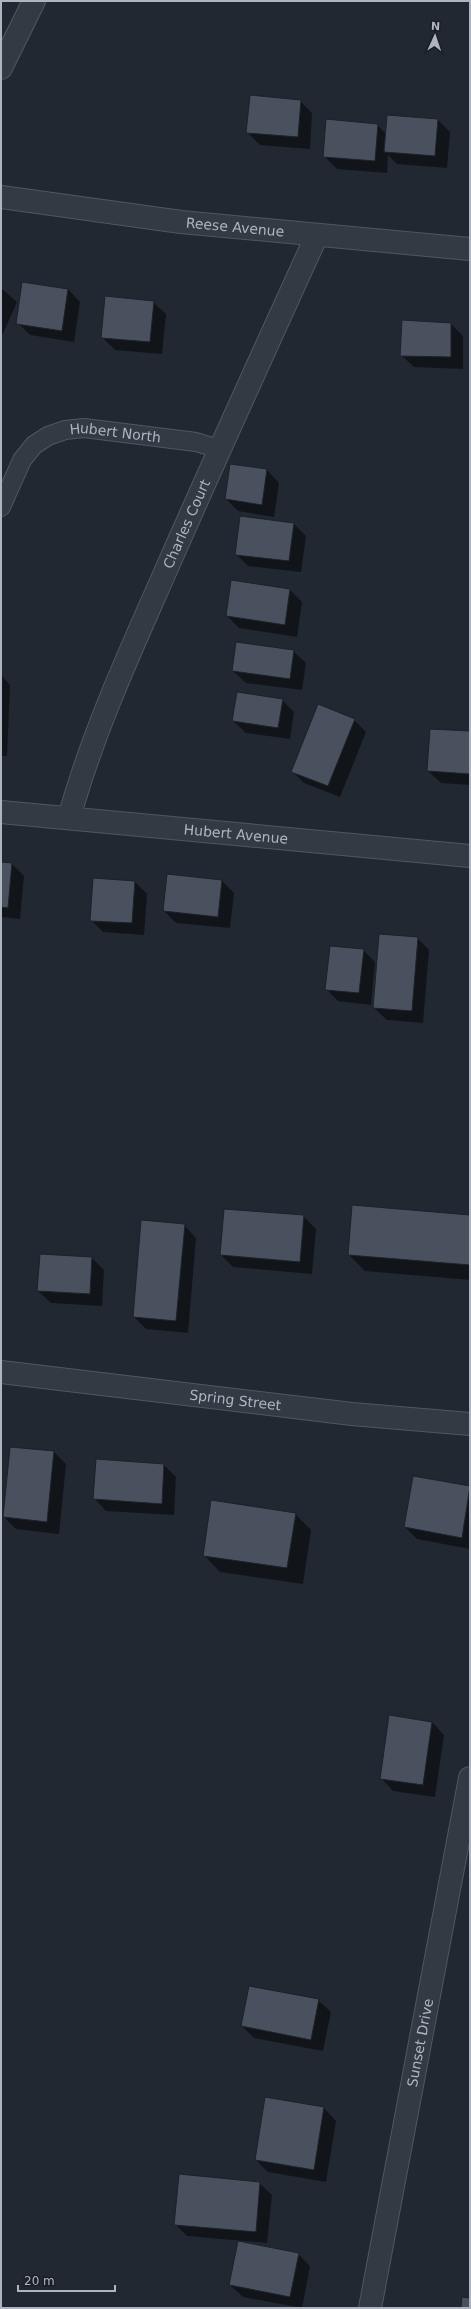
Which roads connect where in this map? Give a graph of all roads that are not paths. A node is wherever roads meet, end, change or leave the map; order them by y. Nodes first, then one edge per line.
1 (34, 1) edge
2 (1, 68) edge
3 (1, 197) edge
4 (317, 235) junction
5 (470, 249) edge
6 (218, 449) junction
7 (1, 507) edge
8 (1, 812) edge
9 (69, 818) junction
10 (470, 856) edge
11 (1, 1372) edge
12 (470, 1424) edge
13 (470, 1778) edge
14 (370, 2308) edge

1 - 2 street
3 - 4 street, Reese Avenue
4 - 5 street, Reese Avenue
4 - 6 street, Charles Court
6 - 7 lane, Hubert North
6 - 9 street, Charles Court
8 - 9 street, Hubert Avenue
9 - 10 street, Hubert Avenue
11 - 12 street, Spring Street
13 - 14 street, Sunset Drive

